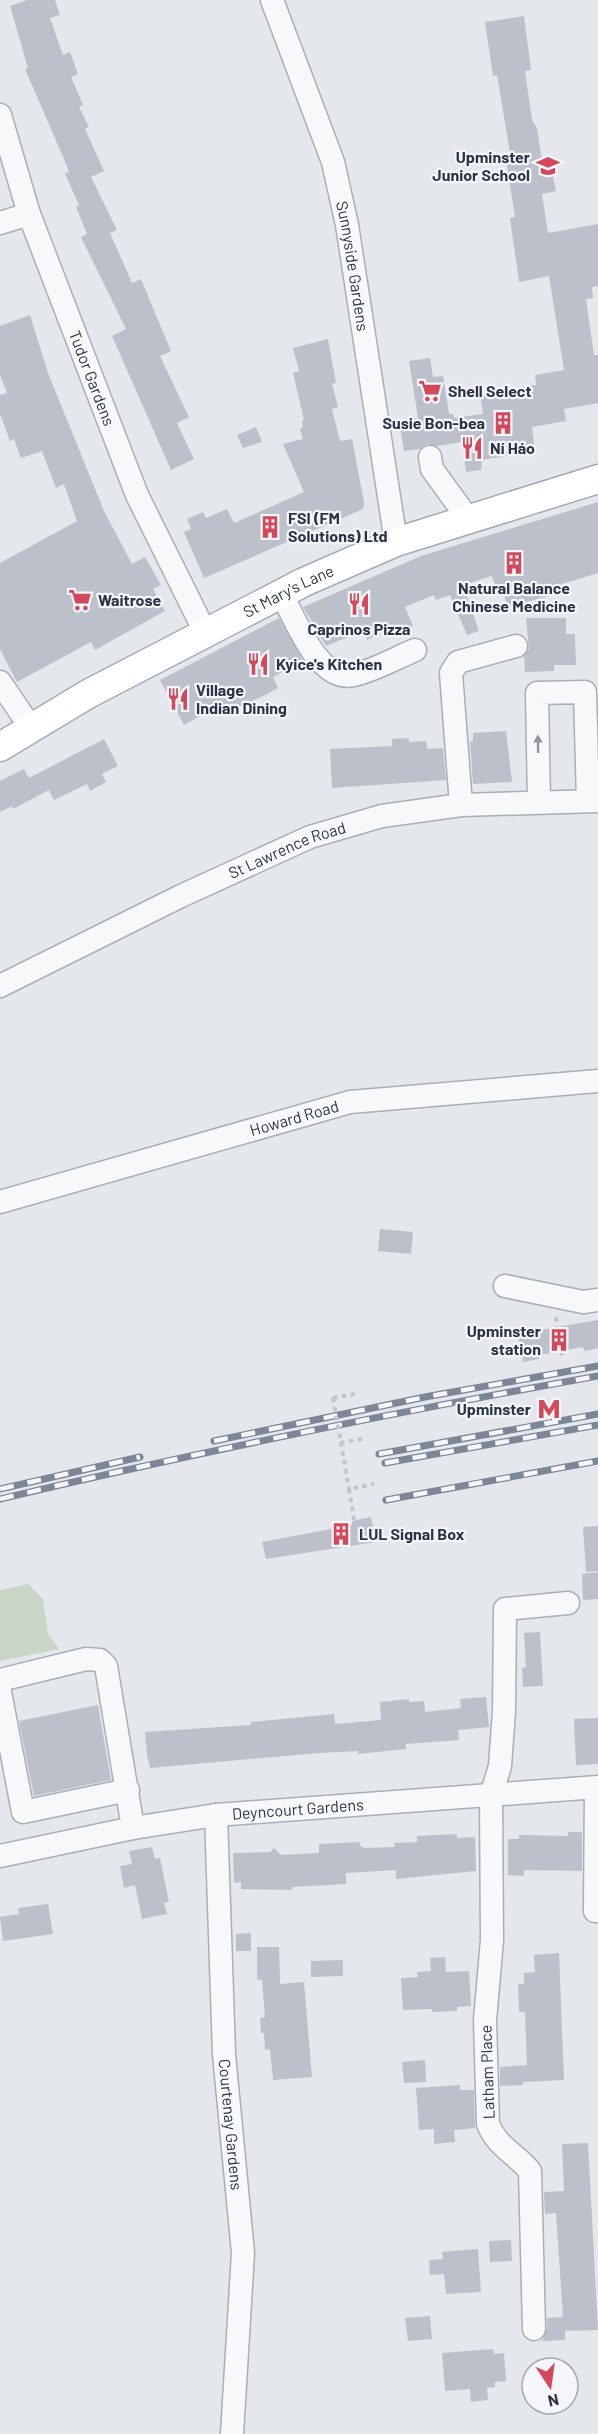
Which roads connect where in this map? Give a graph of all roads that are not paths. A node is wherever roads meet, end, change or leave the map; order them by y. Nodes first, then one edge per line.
1 (272, 0) edge
2 (0, 116) edge
3 (29, 214) junction
4 (0, 223) edge
5 (430, 457) dead end
6 (598, 479) edge
7 (469, 520) junction
8 (396, 543) junction
9 (282, 593) junction
10 (205, 632) junction
11 (516, 646) dead end
12 (415, 650) dead end
13 (0, 682) edge
14 (31, 728) junction
15 (0, 747) edge
16 (593, 801) edge
17 (539, 802) junction
18 (460, 805) junction
19 (0, 986) edge
20 (598, 1081) edge
21 (0, 1202) edge
22 (505, 1286) dead end
23 (598, 1300) edge
24 (568, 1603) dead end
25 (0, 1680) edge
26 (0, 1692) edge
27 (597, 1788) edge
28 (128, 1790) junction
29 (491, 1796) junction
30 (216, 1815) junction
31 (134, 1828) junction
32 (0, 1856) edge
33 (598, 1911) edge
34 (534, 2329) dead end
35 (232, 2434) edge

1 - 8 street, Sunnyside Gardens
2 - 3 street, Tudor Gardens
3 - 4 street
3 - 10 street, Tudor Gardens
5 - 7 street
6 - 7 main road, St Mary's Lane
7 - 8 main road, St Mary's Lane
8 - 9 main road, St Mary's Lane
9 - 10 main road, St Mary's Lane
9 - 12 street
10 - 14 main road, St Mary's Lane
11 - 18 street
13 - 14 street
14 - 15 main road, St Mary's Lane
16 - 17 street, St Lawrence Road
17 -> 16 street
17 - 18 street, St Lawrence Road
18 - 19 street, St Lawrence Road
20 - 21 street, Howard Road
22 - 23 street
24 - 29 street, Latham Place
25 - 28 street
26 - 28 street
27 - 29 street, Deyncourt Gardens
27 - 33 street
28 - 31 street
29 - 30 street, Deyncourt Gardens
29 - 34 street, Latham Place
30 - 31 street, Deyncourt Gardens
30 - 35 street, Courtenay Gardens
31 - 32 street, Deyncourt Gardens

